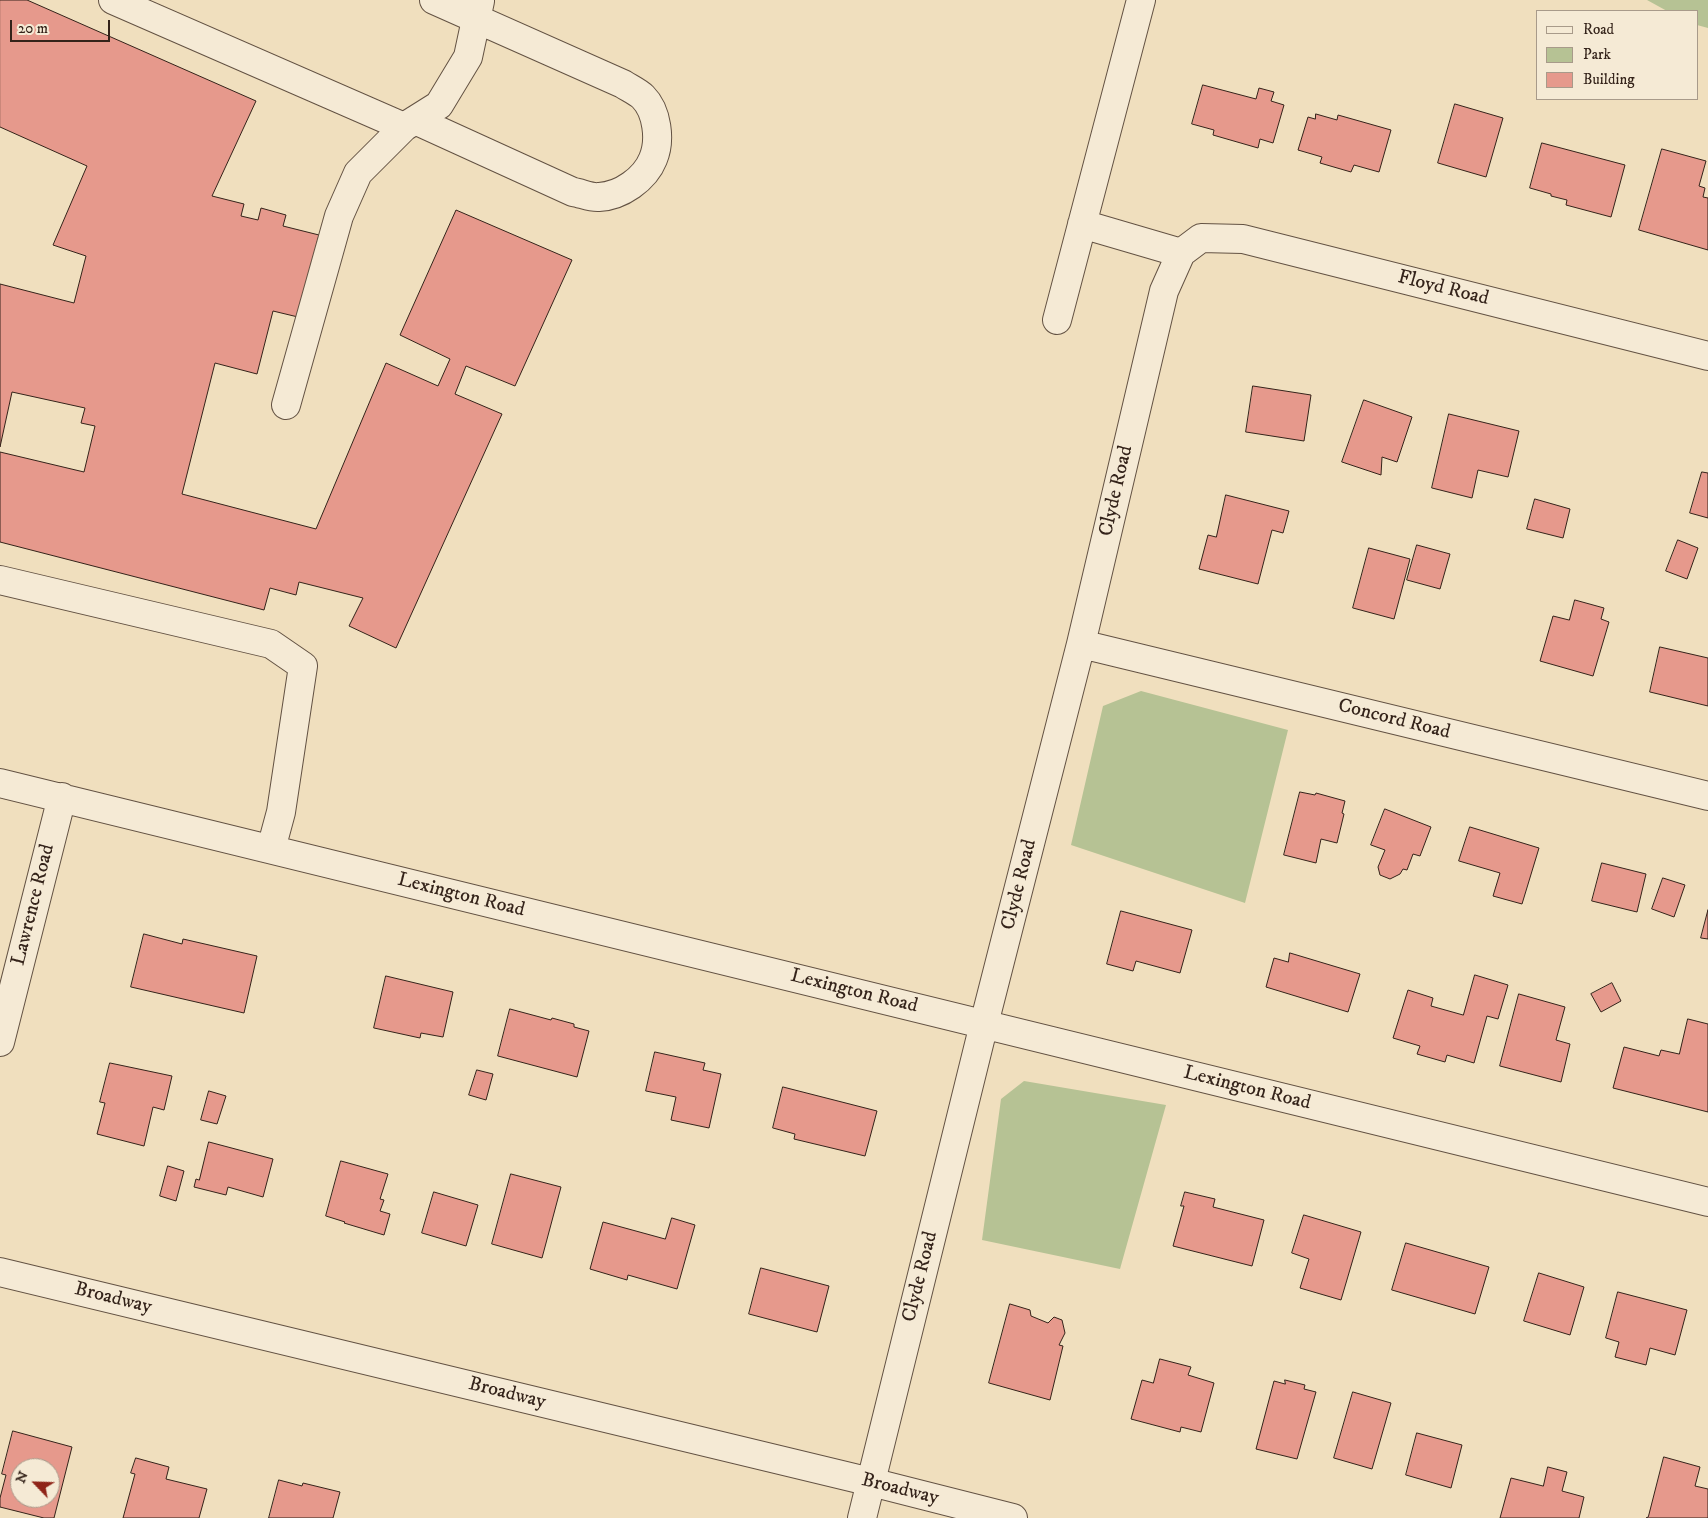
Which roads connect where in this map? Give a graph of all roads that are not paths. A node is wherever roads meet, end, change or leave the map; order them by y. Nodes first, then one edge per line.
1 (113, 0) edge
2 (434, 0) edge
3 (1141, 0) edge
4 (478, 9) edge
5 (410, 124) junction
6 (1082, 224) junction
7 (1181, 253) junction
8 (1057, 320) dead end
9 (1708, 356) edge
10 (286, 405) dead end
11 (0, 580) edge
12 (1081, 644) junction
13 (0, 783) edge
14 (1708, 796) edge
15 (62, 797) junction
16 (271, 850) junction
17 (984, 1024) junction
18 (0, 1042) edge
19 (1708, 1202) edge
20 (0, 1272) edge
21 (871, 1482) junction
22 (862, 1518) edge
23 (1013, 1518) edge

1 - 5 street
2 - 4 street
3 - 6 street
4 - 5 street
4 - 5 street
5 - 10 street
6 - 7 street
6 - 8 street
7 - 9 street, Floyd Road
7 - 12 street, Clyde Road
11 - 16 street
12 - 14 street, Concord Road
12 - 17 street, Clyde Road
13 - 15 street, Lexington Road
15 - 16 street, Lexington Road
15 - 18 street, Lawrence Road
16 - 17 street, Lexington Road
17 - 19 street, Lexington Road
17 - 21 street, Clyde Road
20 - 21 street, Broadway
21 - 22 street, Clyde Road
21 - 23 street, Broadway

